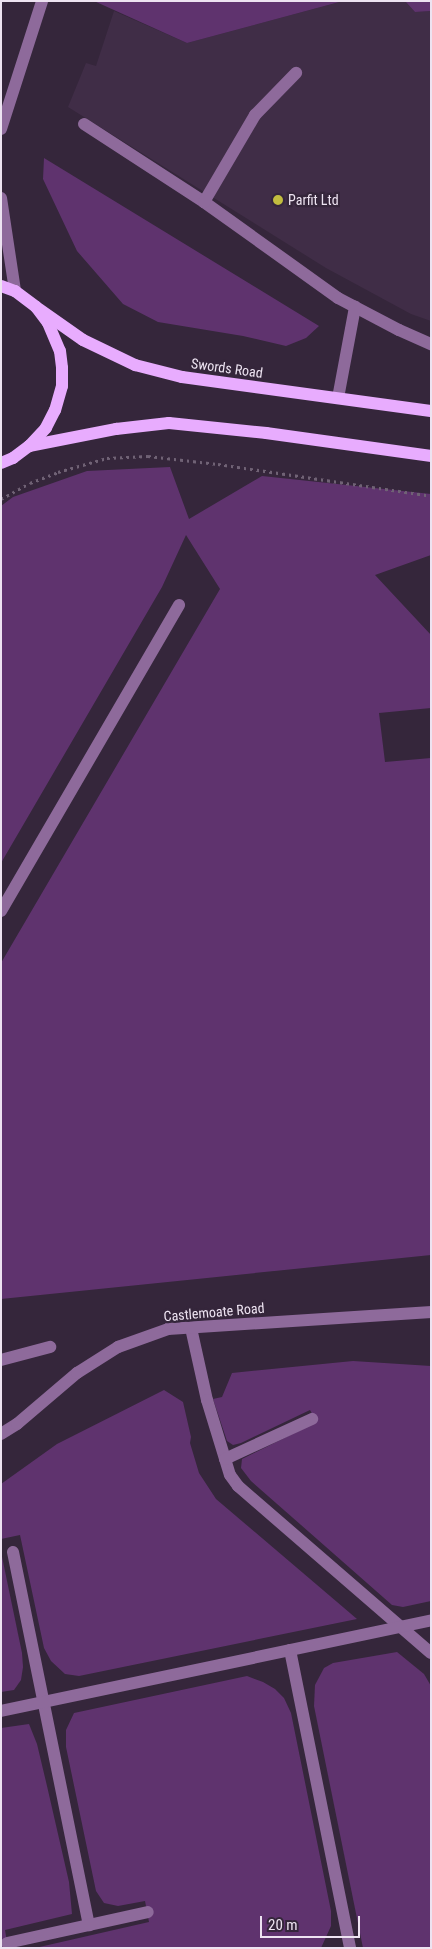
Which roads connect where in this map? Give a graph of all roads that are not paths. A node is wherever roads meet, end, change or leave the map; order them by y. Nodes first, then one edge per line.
1 (42, 1) edge
2 (296, 72) dead end
3 (84, 124) dead end
4 (1, 129) edge
5 (1, 198) edge
6 (204, 202) junction
7 (1, 286) edge
8 (15, 291) junction
9 (36, 307) junction
10 (355, 307) junction
11 (431, 344) edge
12 (338, 398) junction
13 (431, 411) edge
14 (29, 446) junction
15 (431, 456) edge
16 (1, 463) edge
17 (179, 605) dead end
18 (1, 911) edge
19 (431, 1312) edge
20 (191, 1328) junction
21 (50, 1347) dead end
22 (1, 1360) edge
23 (312, 1418) dead end
24 (1, 1434) edge
25 (226, 1459) junction
26 (12, 1552) dead end
27 (431, 1620) edge
28 (402, 1627) junction
29 (290, 1650) junction
30 (431, 1653) edge
31 (43, 1702) junction
32 (1, 1710) edge
33 (148, 1912) dead end
34 (89, 1925) junction
35 (7, 1943) dead end
36 (350, 1948) edge

1 - 4 street
2 - 6 street
3 - 6 street
5 - 8 street
6 - 10 street
7 - 8 main road, Swords Road
8 - 9 main road, Swords Road
9 - 12 main road, Swords Road
9 - 14 main road
10 - 11 street
10 - 12 street
12 - 13 main road, Swords Road
14 - 15 main road
14 - 16 main road
17 - 18 street
19 - 20 street, Castlemoate Road
20 - 24 street, Castlemoate Road
20 - 25 street
21 - 22 street
23 - 25 street
25 - 28 street
26 - 31 street
27 - 28 street
28 - 29 street
28 - 30 street
29 - 31 street
29 - 36 street
31 - 32 street
31 - 34 street
33 - 34 street
34 - 35 street

